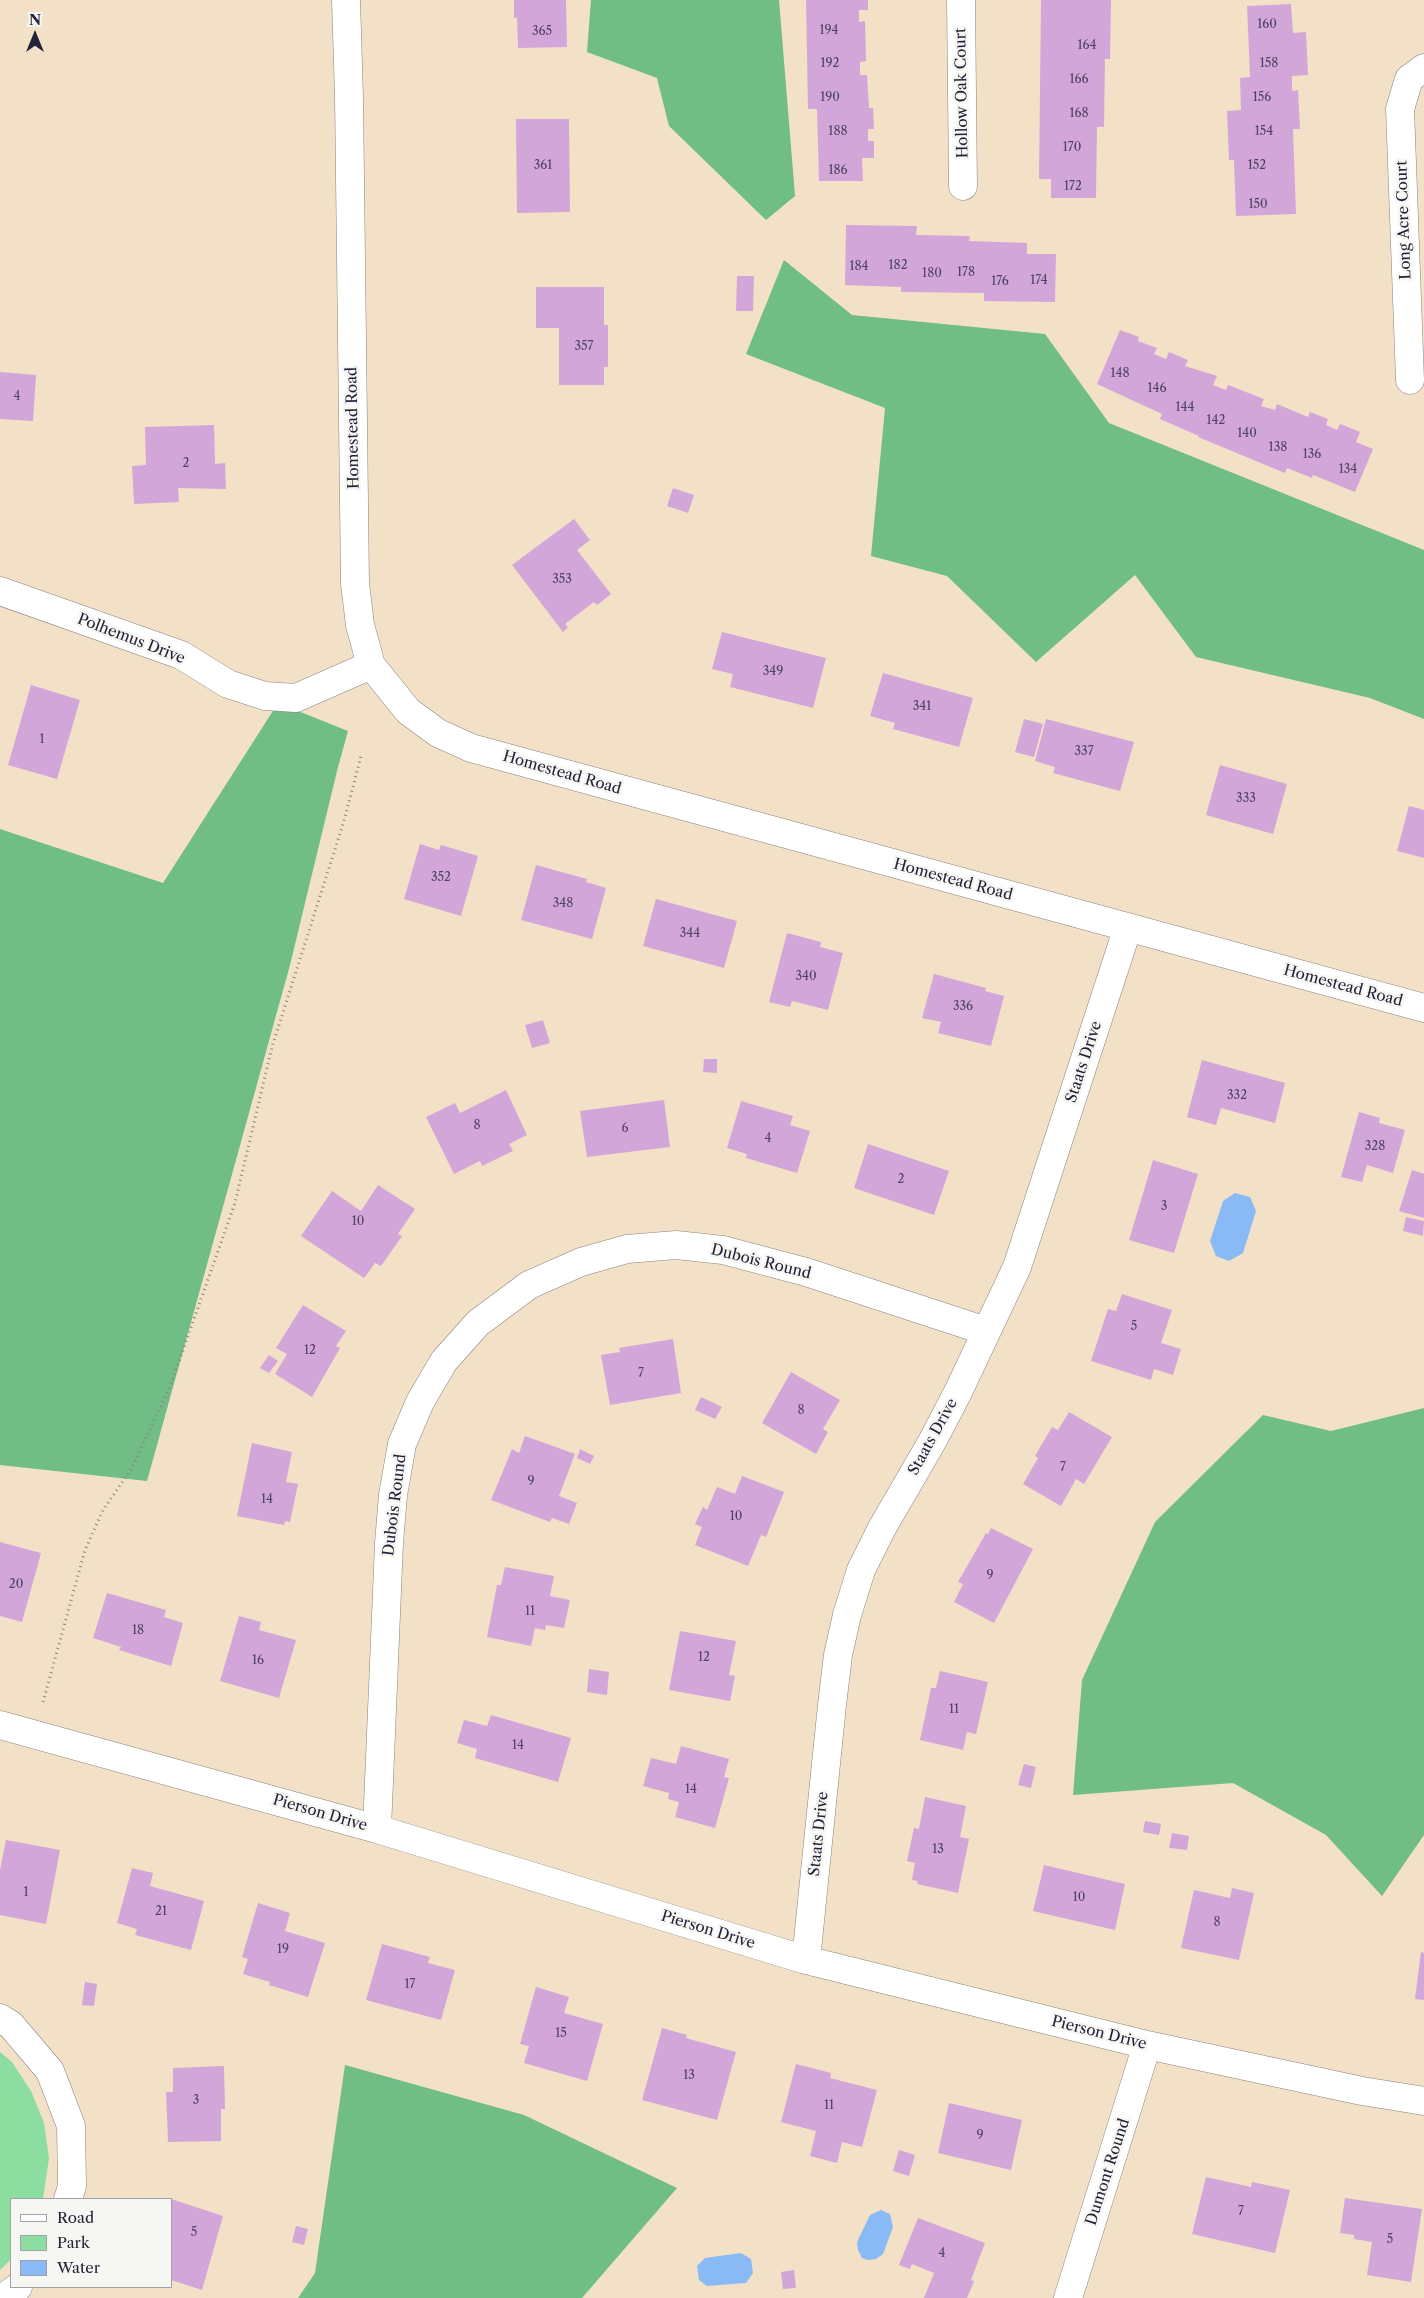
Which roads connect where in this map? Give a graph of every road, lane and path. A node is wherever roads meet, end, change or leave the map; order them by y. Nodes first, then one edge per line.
1 (346, 0) edge
2 (961, 0) edge
3 (1424, 68) edge
4 (963, 186) dead end
5 (1410, 380) dead end
6 (0, 591) edge
7 (371, 665) junction
8 (361, 756) dead end
9 (1128, 928) junction
10 (1424, 1008) edge
11 (986, 1331) junction
12 (0, 1725) edge
13 (34, 1734) junction
14 (377, 1829) junction
15 (806, 1960) junction
16 (0, 2018) edge
17 (1147, 2045) junction
18 (1424, 2101) edge
19 (68, 2198) edge
20 (17, 2288) edge
21 (3, 2298) edge
22 (1068, 2298) edge

1 - 7 street, Homestead Road
2 - 4 street, Hollow Oak Court
3 - 5 street, Long Acre Court
6 - 7 street, Polhemus Drive
7 - 9 street, Homestead Road
8 - 13 path
9 - 10 street, Homestead Road
9 - 11 street, Staats Drive
11 - 14 street, Dubois Round
11 - 15 street, Staats Drive
12 - 13 street, Pierson Drive
13 - 14 street, Pierson Drive
14 - 15 street, Pierson Drive
15 - 17 street, Pierson Drive
16 - 19 street
17 - 18 street, Pierson Drive
17 - 22 street, Dumont Round
20 - 21 street

